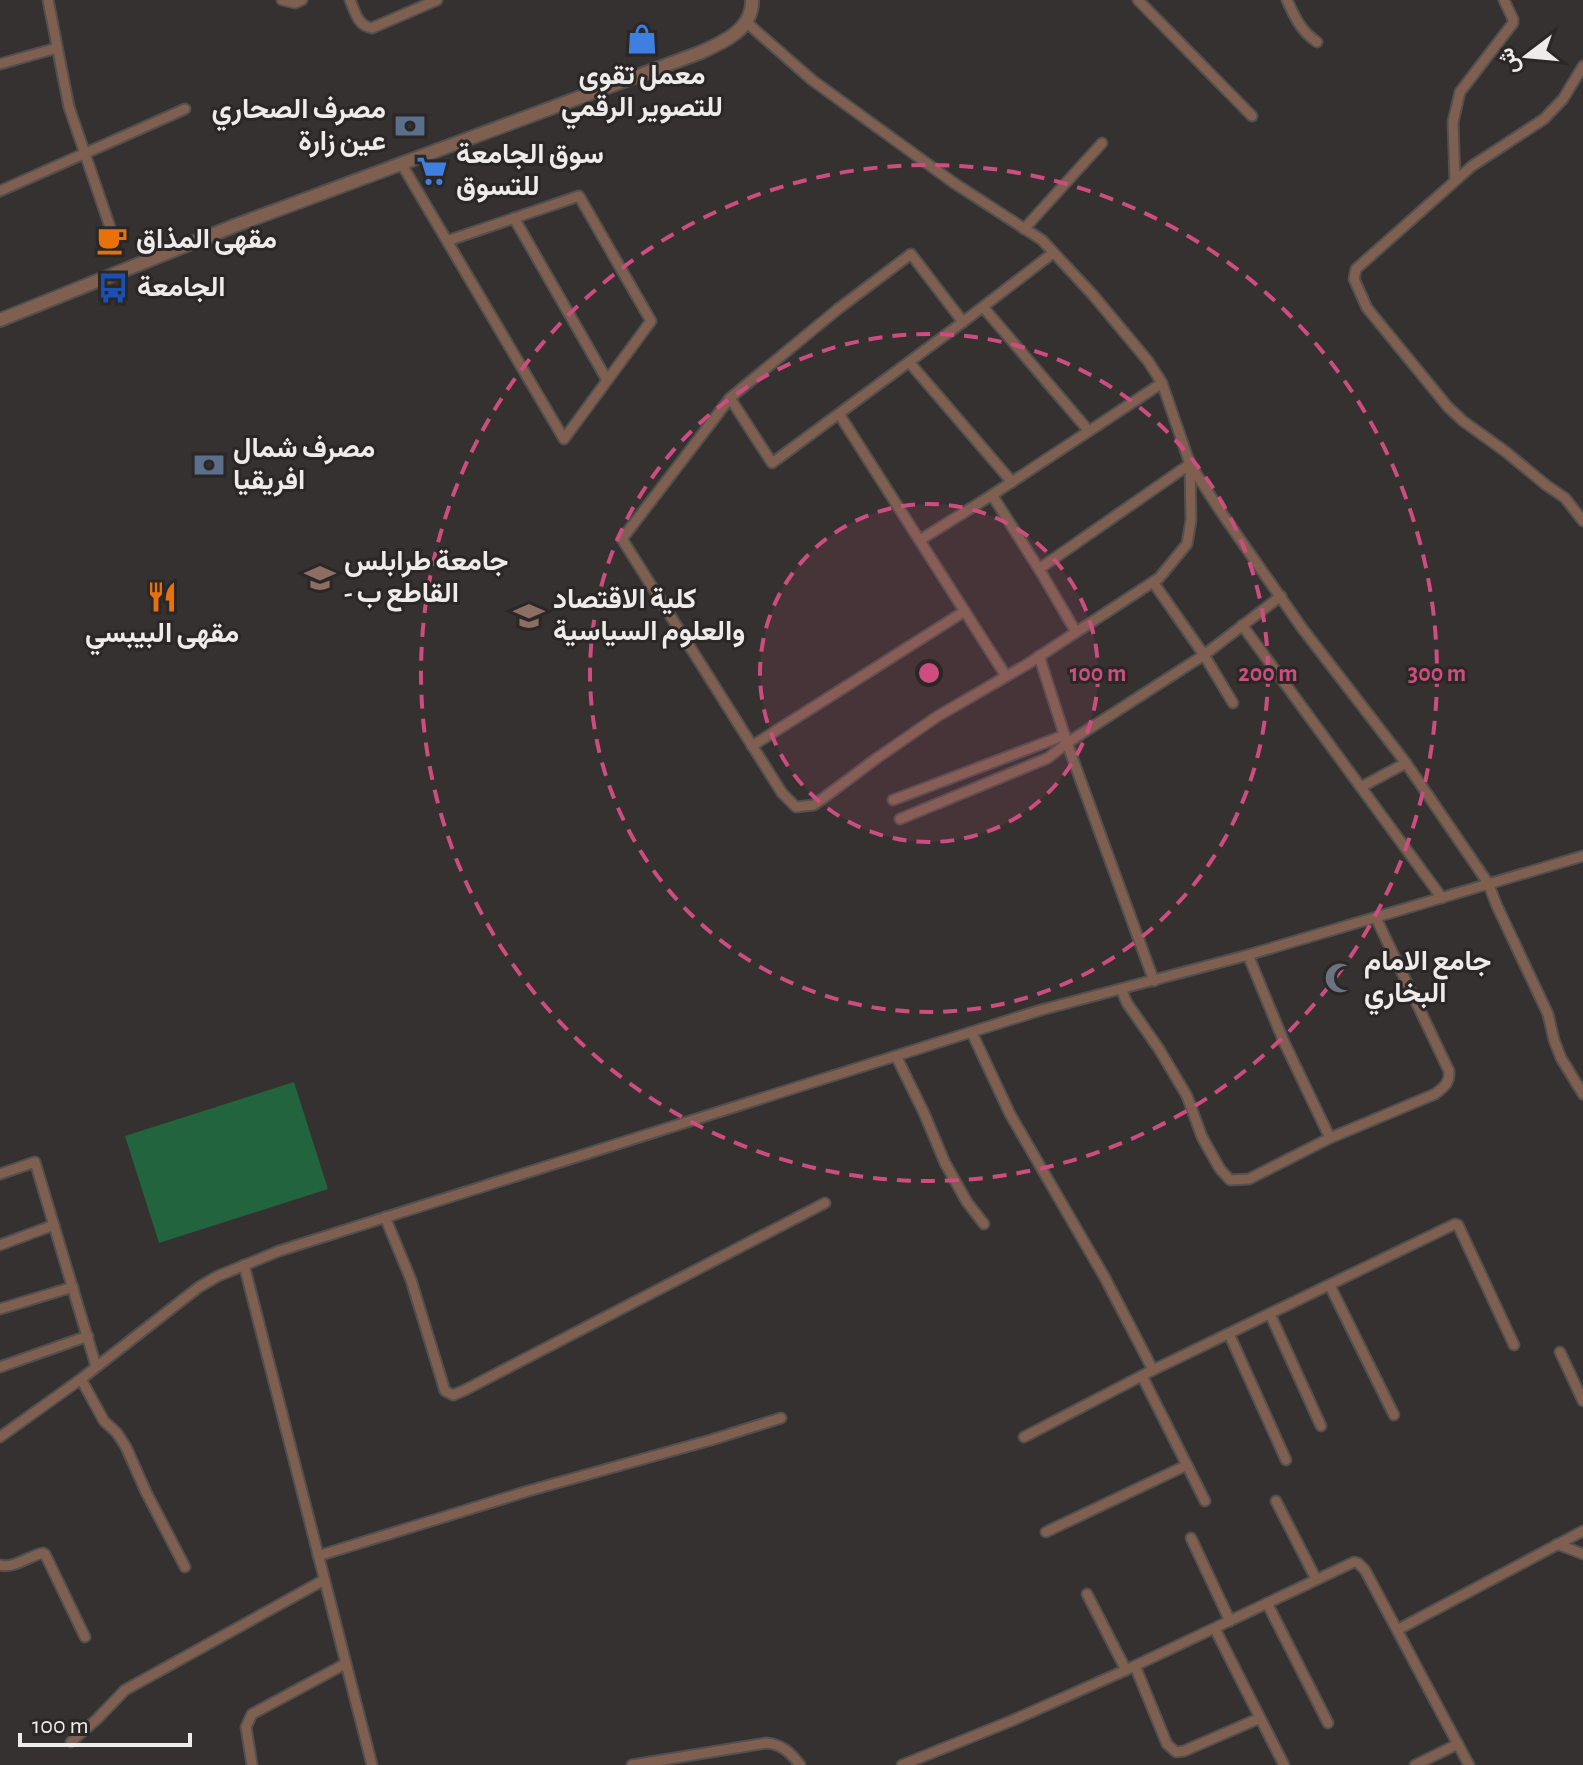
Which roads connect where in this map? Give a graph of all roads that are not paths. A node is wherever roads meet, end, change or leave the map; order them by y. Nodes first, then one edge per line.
1 (48, 0) edge
2 (282, 0) edge
3 (302, 0) edge
4 (350, 0) edge
5 (437, 0) edge
6 (752, 0) edge
7 (1138, 0) edge
8 (1287, 0) edge
9 (1504, 0) edge
10 (746, 22) junction
11 (1317, 42) dead end
12 (57, 48) junction
13 (0, 64) edge
14 (1583, 66) edge
15 (185, 109) dead end
16 (1252, 116) dead end
17 (1102, 143) dead end
18 (84, 154) junction
19 (401, 163) junction
20 (1455, 181) junction
21 (0, 191) edge
22 (514, 218) junction
23 (110, 227) dead end
24 (1024, 229) junction
25 (447, 241) junction
26 (1053, 253) junction
27 (983, 307) junction
28 (0, 320) edge
29 (963, 322) junction
30 (909, 362) junction
31 (607, 380) junction
32 (1162, 383) junction
33 (730, 398) junction
34 (839, 414) junction
35 (1088, 430) junction
36 (1190, 464) junction
37 (1012, 482) junction
38 (992, 495) junction
39 (1583, 521) edge
40 (920, 540) junction
41 (1039, 569) junction
42 (1153, 582) junction
43 (1281, 596) junction
44 (965, 611) junction
45 (1242, 625) junction
46 (1076, 632) junction
47 (1204, 655) junction
48 (1039, 656) junction
49 (1006, 676) junction
50 (1233, 703) dead end
51 (1066, 739) junction
52 (752, 746) junction
53 (1406, 763) junction
54 (1361, 787) junction
55 (893, 800) dead end
56 (900, 819) dead end
57 (1583, 856) edge
58 (1488, 883) junction
59 (1442, 898) junction
60 (1376, 918) junction
61 (1248, 955) junction
62 (1154, 981) junction
63 (1121, 989) junction
64 (972, 1033) junction
65 (896, 1056) junction
66 (1583, 1094) edge
67 (1330, 1138) junction
68 (0, 1174) edge
69 (825, 1203) dead end
70 (385, 1217) junction
71 (984, 1224) dead end
72 (54, 1225) junction
73 (0, 1245) edge
74 (244, 1265) junction
75 (1330, 1286) junction
76 (73, 1287) junction
77 (0, 1309) edge
78 (1270, 1314) junction
79 (1229, 1334) junction
80 (88, 1336) junction
81 (1514, 1345) dead end
82 (1560, 1352) dead end
83 (96, 1366) junction
84 (0, 1367) edge
85 (1153, 1370) junction
86 (1142, 1376) junction
87 (81, 1379) junction
88 (1583, 1401) edge
89 (1394, 1415) dead end
90 (781, 1418) dead end
91 (1321, 1426) dead end
92 (0, 1437) edge
93 (1024, 1437) dead end
94 (1286, 1460) dead end
95 (1187, 1465) junction
96 (1205, 1501) dead end
97 (1276, 1501) dead end
98 (1583, 1531) edge
99 (1046, 1532) dead end
100 (1191, 1538) dead end
101 (1557, 1544) junction
102 (1583, 1554) edge
103 (318, 1556) junction
104 (0, 1565) edge
105 (185, 1567) dead end
106 (1316, 1579) junction
107 (324, 1580) junction
108 (1087, 1594) dead end
109 (1267, 1603) junction
110 (1230, 1621) junction
111 (1215, 1629) junction
112 (1397, 1630) junction
113 (85, 1637) dead end
114 (345, 1664) junction
115 (1131, 1668) junction
116 (1260, 1718) junction
117 (1328, 1723) dead end
118 (71, 1742) dead end
119 (1458, 1744) junction
120 (252, 1765) edge
121 (372, 1765) edge
122 (632, 1765) edge
123 (800, 1765) edge
124 (902, 1765) edge
125 (1284, 1765) edge
126 (1415, 1765) edge
127 (1469, 1765) edge

1 - 12 street
2 - 3 street
4 - 5 street
6 - 10 street
7 - 16 street
8 - 11 street
9 - 20 street
10 - 19 street
10 - 24 street
12 - 13 street
12 - 18 street
14 - 20 street
15 - 18 street
17 - 24 street
18 - 21 street
18 - 23 street
19 - 25 street
19 - 28 street
20 - 39 street
22 - 25 street
22 - 31 street
22 - 31 street
24 - 26 street
25 - 31 street
26 - 27 street
26 - 32 street
27 - 29 street
27 - 35 street
29 - 30 street
29 - 33 street
30 - 34 street
30 - 37 street
32 - 35 street
32 - 36 street
33 - 34 street
33 - 52 street
34 - 40 street
35 - 37 street
36 - 41 street
36 - 42 street
36 - 43 street
37 - 38 street
38 - 40 street
38 - 41 street
40 - 44 street
41 - 46 street
42 - 46 street
42 - 47 street
43 - 45 street
43 - 53 street
44 - 49 street
44 - 52 street
45 - 47 street
45 - 54 street
46 - 48 street
47 - 50 street
47 - 51 street
48 - 49 street
48 - 51 street
49 - 52 street
51 - 55 street
51 - 56 street
51 - 62 street
53 - 54 street
53 - 58 street
54 - 59 street
57 - 58 street
58 - 59 street
58 - 66 street
59 - 60 street
60 - 61 street
60 - 67 street
61 - 62 street
61 - 67 street
62 - 63 street
63 - 64 street
63 - 67 street
64 - 65 street
64 - 85 street
65 - 70 street
65 - 71 street
68 - 72 street
69 - 70 street
70 - 74 street
72 - 73 street
72 - 76 street
74 - 83 street
74 - 103 street
75 - 78 street
75 - 81 street
75 - 89 street
76 - 77 street
76 - 80 street
78 - 79 street
78 - 91 street
79 - 85 street
79 - 94 street
80 - 83 street
80 - 84 street
82 - 88 street
83 - 87 street
85 - 86 street
86 - 93 street
86 - 95 street
87 - 92 street
87 - 105 street
90 - 103 street
95 - 96 street
95 - 99 street
97 - 106 street
98 - 101 street
100 - 110 street
101 - 102 street
101 - 112 street
103 - 107 street
104 - 113 street
106 - 109 street
106 - 112 street
107 - 114 street
107 - 118 street
108 - 115 street
109 - 110 street
109 - 117 street
110 - 111 street
111 - 115 street
111 - 116 street
112 - 119 street
114 - 120 street
114 - 121 street
115 - 116 street
115 - 124 street
116 - 125 street
119 - 126 street
119 - 127 street
122 - 123 street

